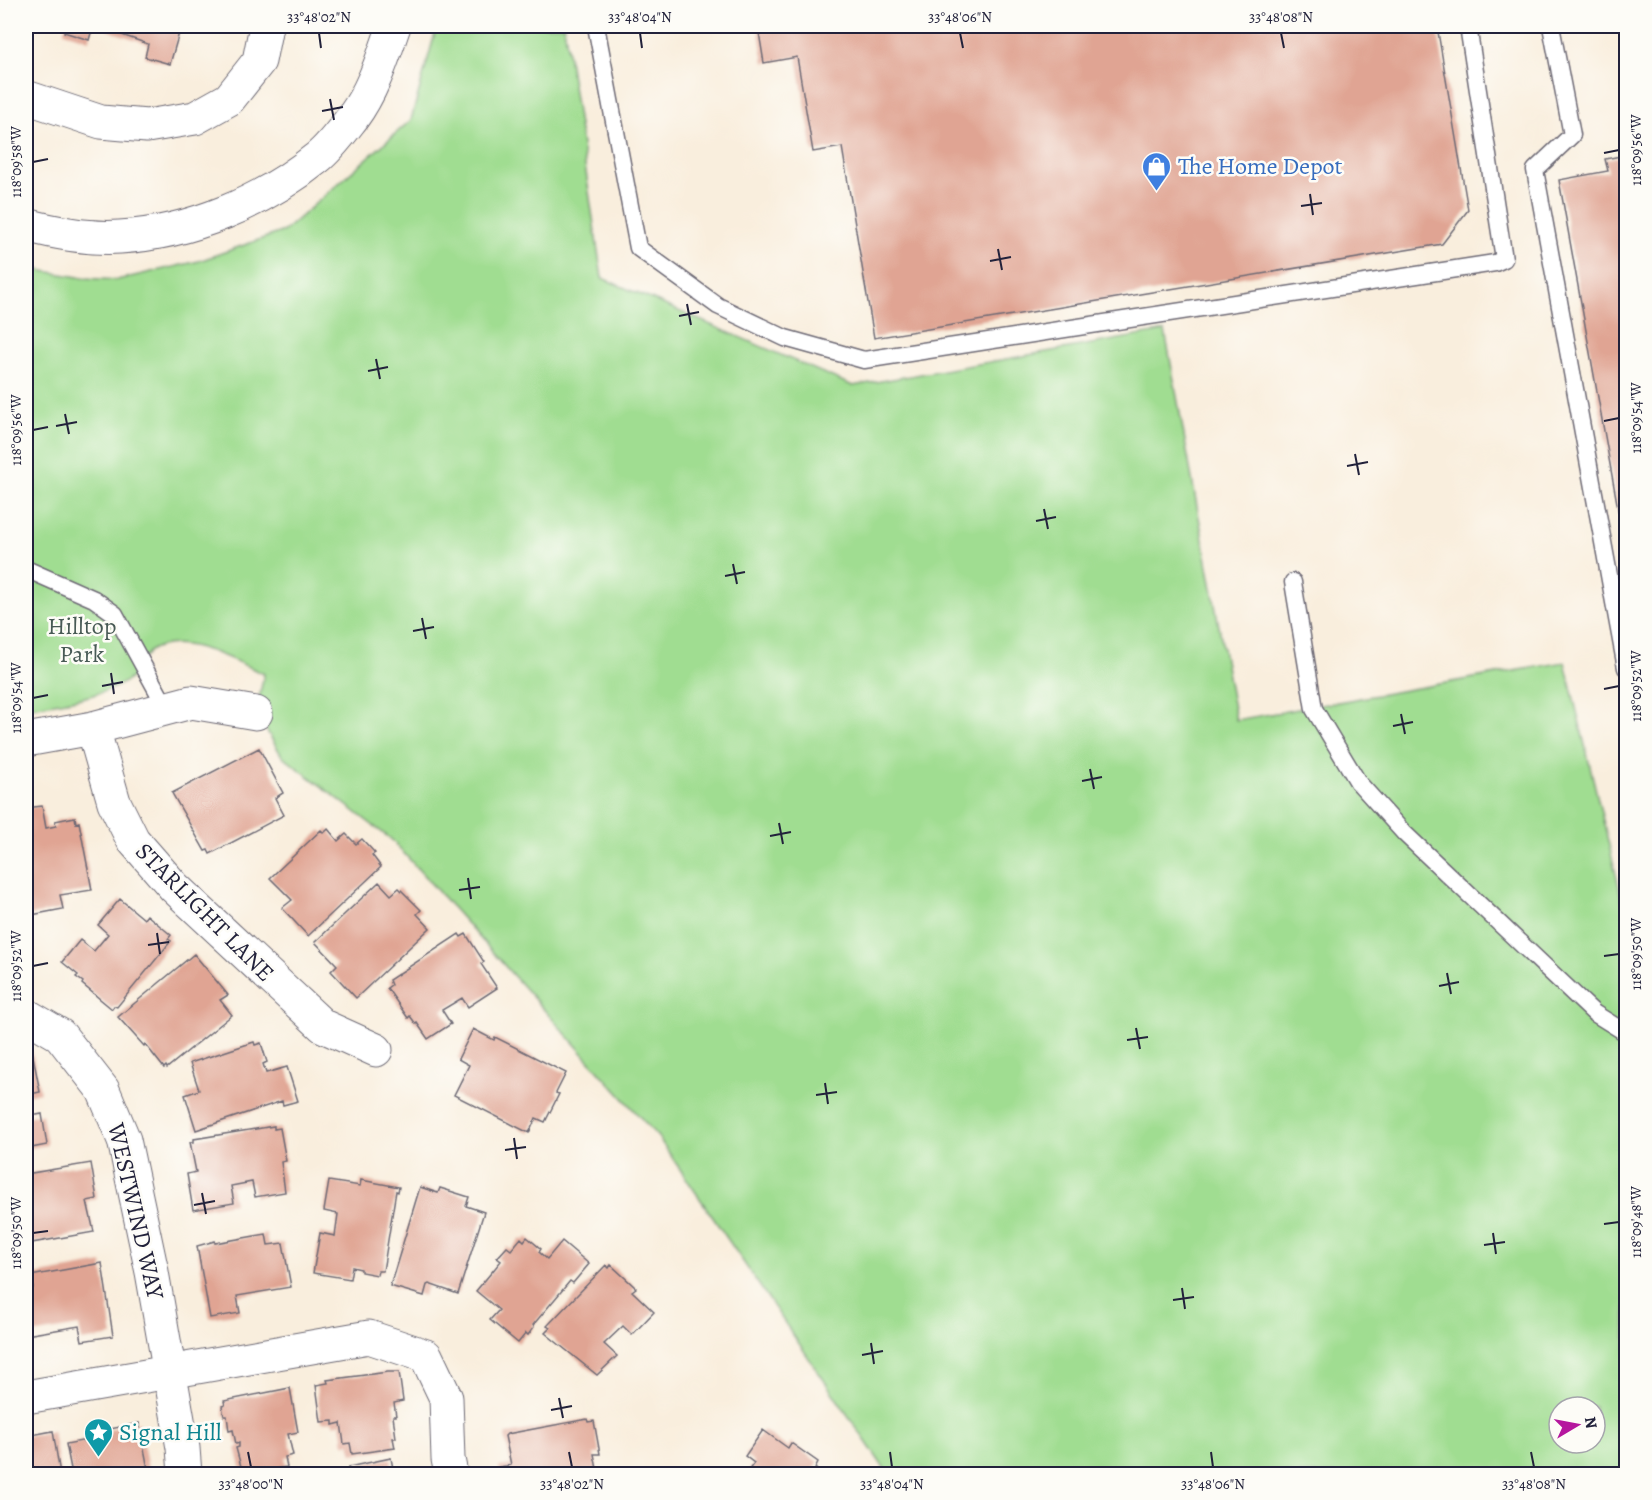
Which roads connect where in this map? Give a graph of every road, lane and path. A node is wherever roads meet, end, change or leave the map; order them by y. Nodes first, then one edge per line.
1 (266, 26) edge
2 (394, 26) edge
3 (596, 26) edge
4 (1468, 26) edge
5 (1551, 26) edge
6 (26, 97) edge
7 (26, 225) edge
8 (26, 569) edge
9 (1293, 582) dead end
10 (1626, 668) edge
11 (179, 705) junction
12 (256, 713) dead end
13 (93, 728) junction
14 (26, 740) edge
15 (26, 1015) edge
16 (1626, 1033) edge
17 (376, 1050) dead end
18 (169, 1372) junction
19 (26, 1397) edge
20 (185, 1474) edge
21 (451, 1474) edge

1 - 6 street
2 - 7 street
3 - 4 lane
5 - 10 lane
8 - 11 lane
9 - 16 lane
11 - 12 street
11 - 13 street
13 - 14 street
13 - 17 street, STARLIGHT LANE
15 - 18 street, WESTWIND WAY
18 - 19 street
18 - 20 street, WESTWIND WAY
18 - 21 street

